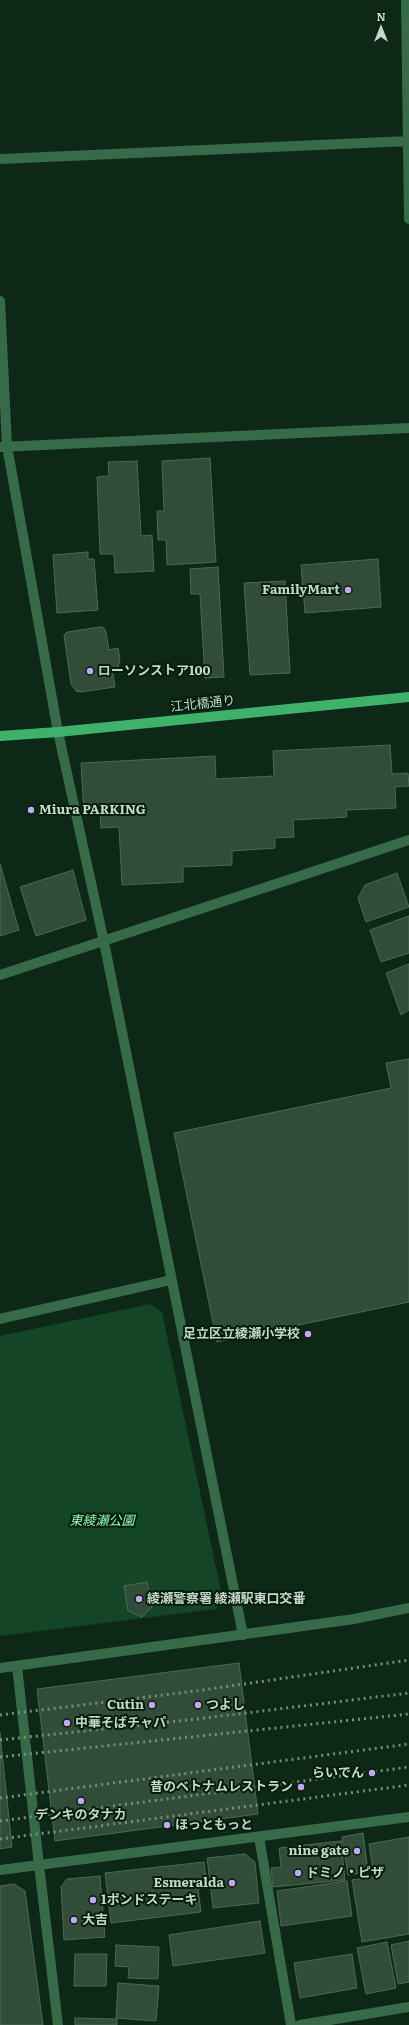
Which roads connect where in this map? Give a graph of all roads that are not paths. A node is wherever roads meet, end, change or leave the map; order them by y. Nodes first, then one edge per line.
1 (406, 0) edge
2 (409, 141) edge
3 (0, 159) edge
4 (409, 219) edge
5 (0, 301) edge
6 (409, 428) edge
7 (3, 446) edge
8 (409, 697) edge
9 (58, 732) junction
10 (0, 736) edge
11 (409, 840) edge
12 (104, 942) junction
13 (0, 975) edge
14 (171, 1280) junction
15 (0, 1319) edge
16 (409, 1608) edge
17 (243, 1635) junction
18 (17, 1666) junction
19 (0, 1668) edge
20 (409, 1817) edge
21 (259, 1836) junction
22 (39, 1865) junction
23 (0, 1870) edge
24 (409, 2007) edge
25 (58, 2025) edge
26 (291, 2025) edge
27 (300, 2025) edge

1 - 2 street
2 - 3 street
2 - 4 street
5 - 7 street
6 - 7 street
7 - 9 street
8 - 9 main road, 江北橋通り
9 - 10 main road, 江北橋通り
9 - 12 street
11 - 12 street
12 - 13 street
12 - 14 street
14 - 15 street
14 - 17 street
16 - 17 street
17 - 18 street
18 - 19 street
18 - 22 street
20 - 21 street
21 - 22 street
21 - 26 street
22 - 23 street
22 - 25 street
24 - 27 street

